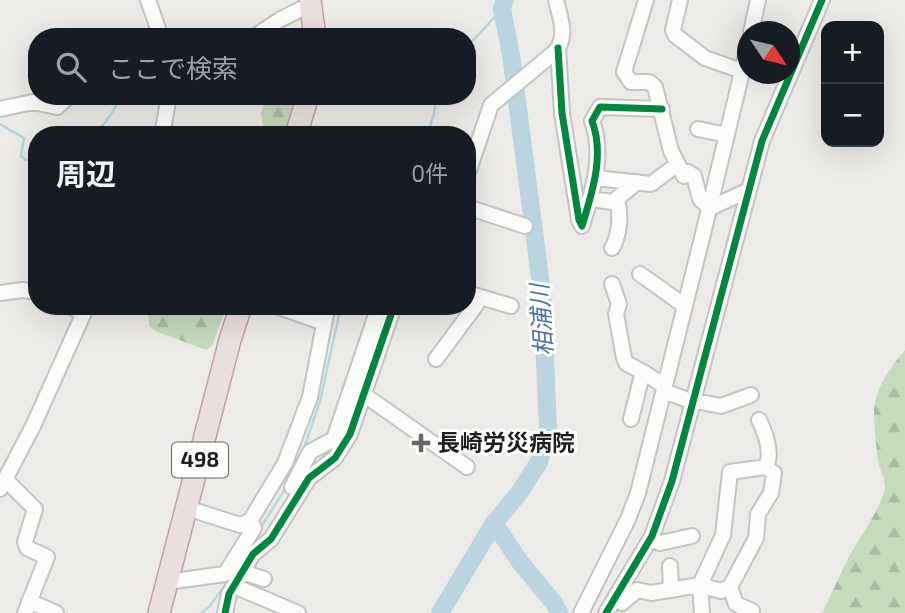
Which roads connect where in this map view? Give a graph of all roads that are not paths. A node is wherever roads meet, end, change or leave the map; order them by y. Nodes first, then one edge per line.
1 (148, 0) edge
2 (556, 0) edge
3 (646, 0) edge
4 (680, 0) edge
5 (758, 0) edge
6 (822, 0) edge
7 (310, 3) edge
8 (753, 21) edge
9 (158, 28) edge
10 (268, 28) edge
11 (314, 28) edge
12 (557, 50) junction
13 (737, 69) edge
14 (739, 84) edge
15 (28, 103) edge
16 (167, 105) edge
17 (304, 105) edge
18 (0, 109) edge
19 (662, 109) junction
20 (164, 126) edge
21 (299, 126) edge
22 (698, 129) dead end
23 (727, 135) junction
24 (476, 149) edge
25 (682, 171) junction
26 (595, 177) junction
27 (637, 182) junction
28 (747, 191) junction
29 (590, 198) junction
30 (617, 199) junction
31 (710, 208) junction
32 (476, 210) edge
33 (525, 226) dead end
34 (612, 248) dead end
35 (640, 274) dead end
36 (612, 284) dead end
37 (28, 291) edge
38 (0, 293) edge
39 (476, 296) edge
40 (511, 306) dead end
41 (685, 306) junction
42 (82, 315) edge
43 (238, 315) edge
44 (313, 315) edge
45 (376, 315) edge
46 (391, 315) edge
47 (469, 315) edge
48 (436, 359) dead end
49 (648, 375) junction
50 (665, 389) junction
51 (363, 394) junction
52 (751, 395) dead end
53 (693, 401) junction
54 (631, 419) dead end
55 (759, 420) dead end
56 (467, 467) dead end
57 (766, 467) junction
58 (3, 484) edge
59 (187, 508) junction
60 (260, 530) junction
61 (692, 536) dead end
62 (650, 539) junction
63 (670, 566) dead end
64 (242, 572) junction
65 (598, 578) junction
66 (264, 579) dead end
67 (167, 582) junction
68 (700, 584) junction
69 (234, 586) junction
70 (730, 587) junction
71 (671, 590) junction
72 (622, 603) edge
73 (27, 607) edge
74 (752, 611) dead end
75 (56, 613) edge
76 (159, 613) edge
77 (225, 613) edge
78 (298, 613) edge
79 (581, 613) edge
80 (606, 613) edge
81 (702, 613) edge

1 - 9 street
2 - 12 street
3 - 19 street
4 - 13 street
5 - 8 street
6 - 28 street
7 - 10 street
7 - 11 highway
12 - 24 street
12 - 29 street
14 - 23 street
15 - 18 street
16 - 20 street
17 - 21 highway
19 - 25 street
19 - 26 street
22 - 23 street
23 - 31 street
25 - 27 street
25 - 31 street
26 - 27 street
26 - 29 street
27 - 30 street
28 - 31 street
28 - 53 street
29 - 30 street
30 - 34 street
31 - 41 street
32 - 33 street
35 - 41 street
36 - 49 street
37 - 38 street
39 - 40 street
41 - 50 street
42 - 58 street
43 - 59 highway, 498
44 - 60 street
45 - 60 street
46 - 51 street
47 - 48 street
49 - 50 street
49 - 54 street
50 - 53 street
50 - 65 street
51 - 56 street
51 - 60 street
52 - 53 street
53 - 62 street
55 - 57 street
57 - 68 street
57 - 70 street
58 - 73 street
59 - 60 street
59 - 67 highway, 498
60 - 64 street
60 - 67 street
61 - 62 street
62 - 72 street
63 - 71 street
64 - 66 street
64 - 69 street
65 - 72 street
65 - 79 street
67 - 76 highway, 498
68 - 70 street
68 - 71 street
68 - 81 street
69 - 77 street
69 - 78 street
70 - 74 street
71 - 72 street
72 - 80 street
73 - 75 street

